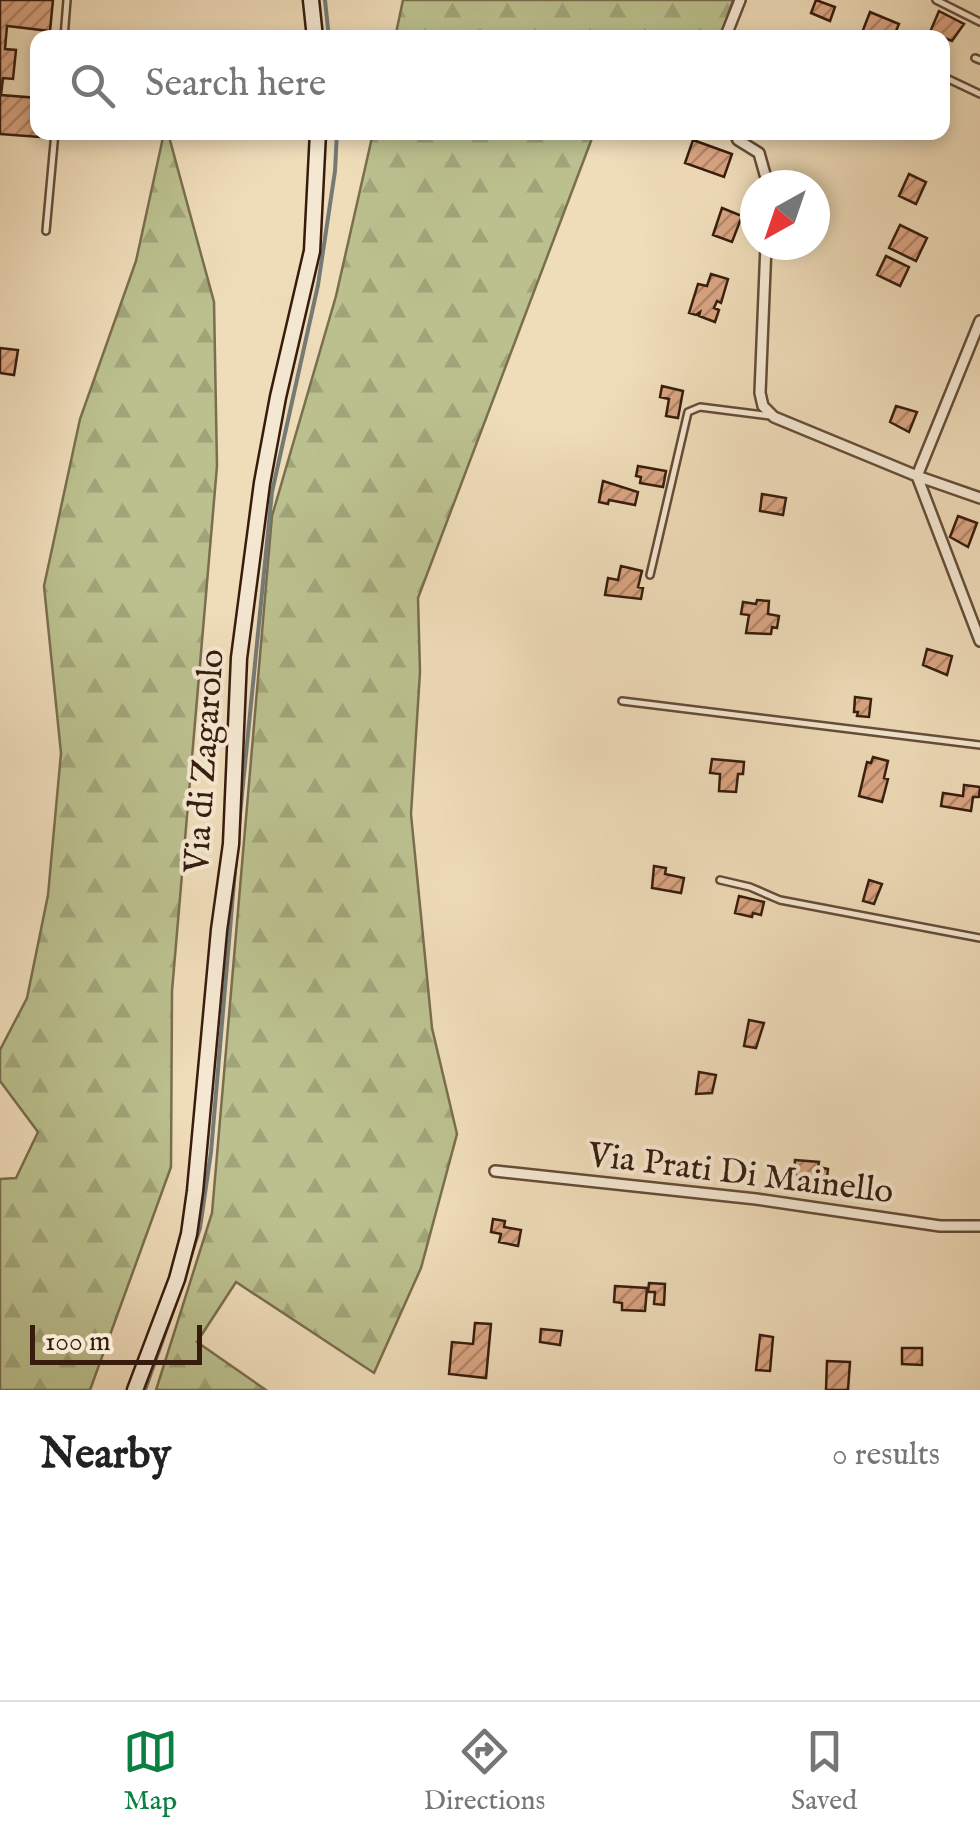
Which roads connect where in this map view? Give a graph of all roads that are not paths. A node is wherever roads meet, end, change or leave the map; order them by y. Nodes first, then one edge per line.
1 (67, 0) edge
2 (311, 0) edge
3 (740, 0) edge
4 (936, 0) edge
5 (980, 22) edge
6 (65, 30) edge
7 (313, 30) edge
8 (728, 30) edge
9 (950, 80) edge
10 (980, 94) edge
11 (54, 140) edge
12 (318, 140) edge
13 (738, 140) edge
14 (764, 170) edge
15 (46, 231) dead end
16 (765, 260) edge
17 (980, 321) edge
18 (774, 417) junction
19 (917, 476) junction
20 (980, 498) edge
21 (650, 576) dead end
22 (980, 640) edge
23 (622, 701) dead end
24 (980, 746) edge
25 (720, 880) dead end
26 (980, 938) edge
27 (495, 1171) dead end
28 (980, 1226) edge
29 (135, 1390) edge

1 - 6 lane
2 - 7 main road
3 - 8 street
4 - 5 lane
9 - 10 lane
11 - 15 lane
12 - 29 main road, Via di Zagarolo
13 - 14 street
16 - 18 street
17 - 19 street
18 - 19 street
18 - 21 lane
19 - 20 street
19 - 22 street
23 - 24 lane
25 - 26 lane
27 - 28 street, Via Prati Di Mainello

